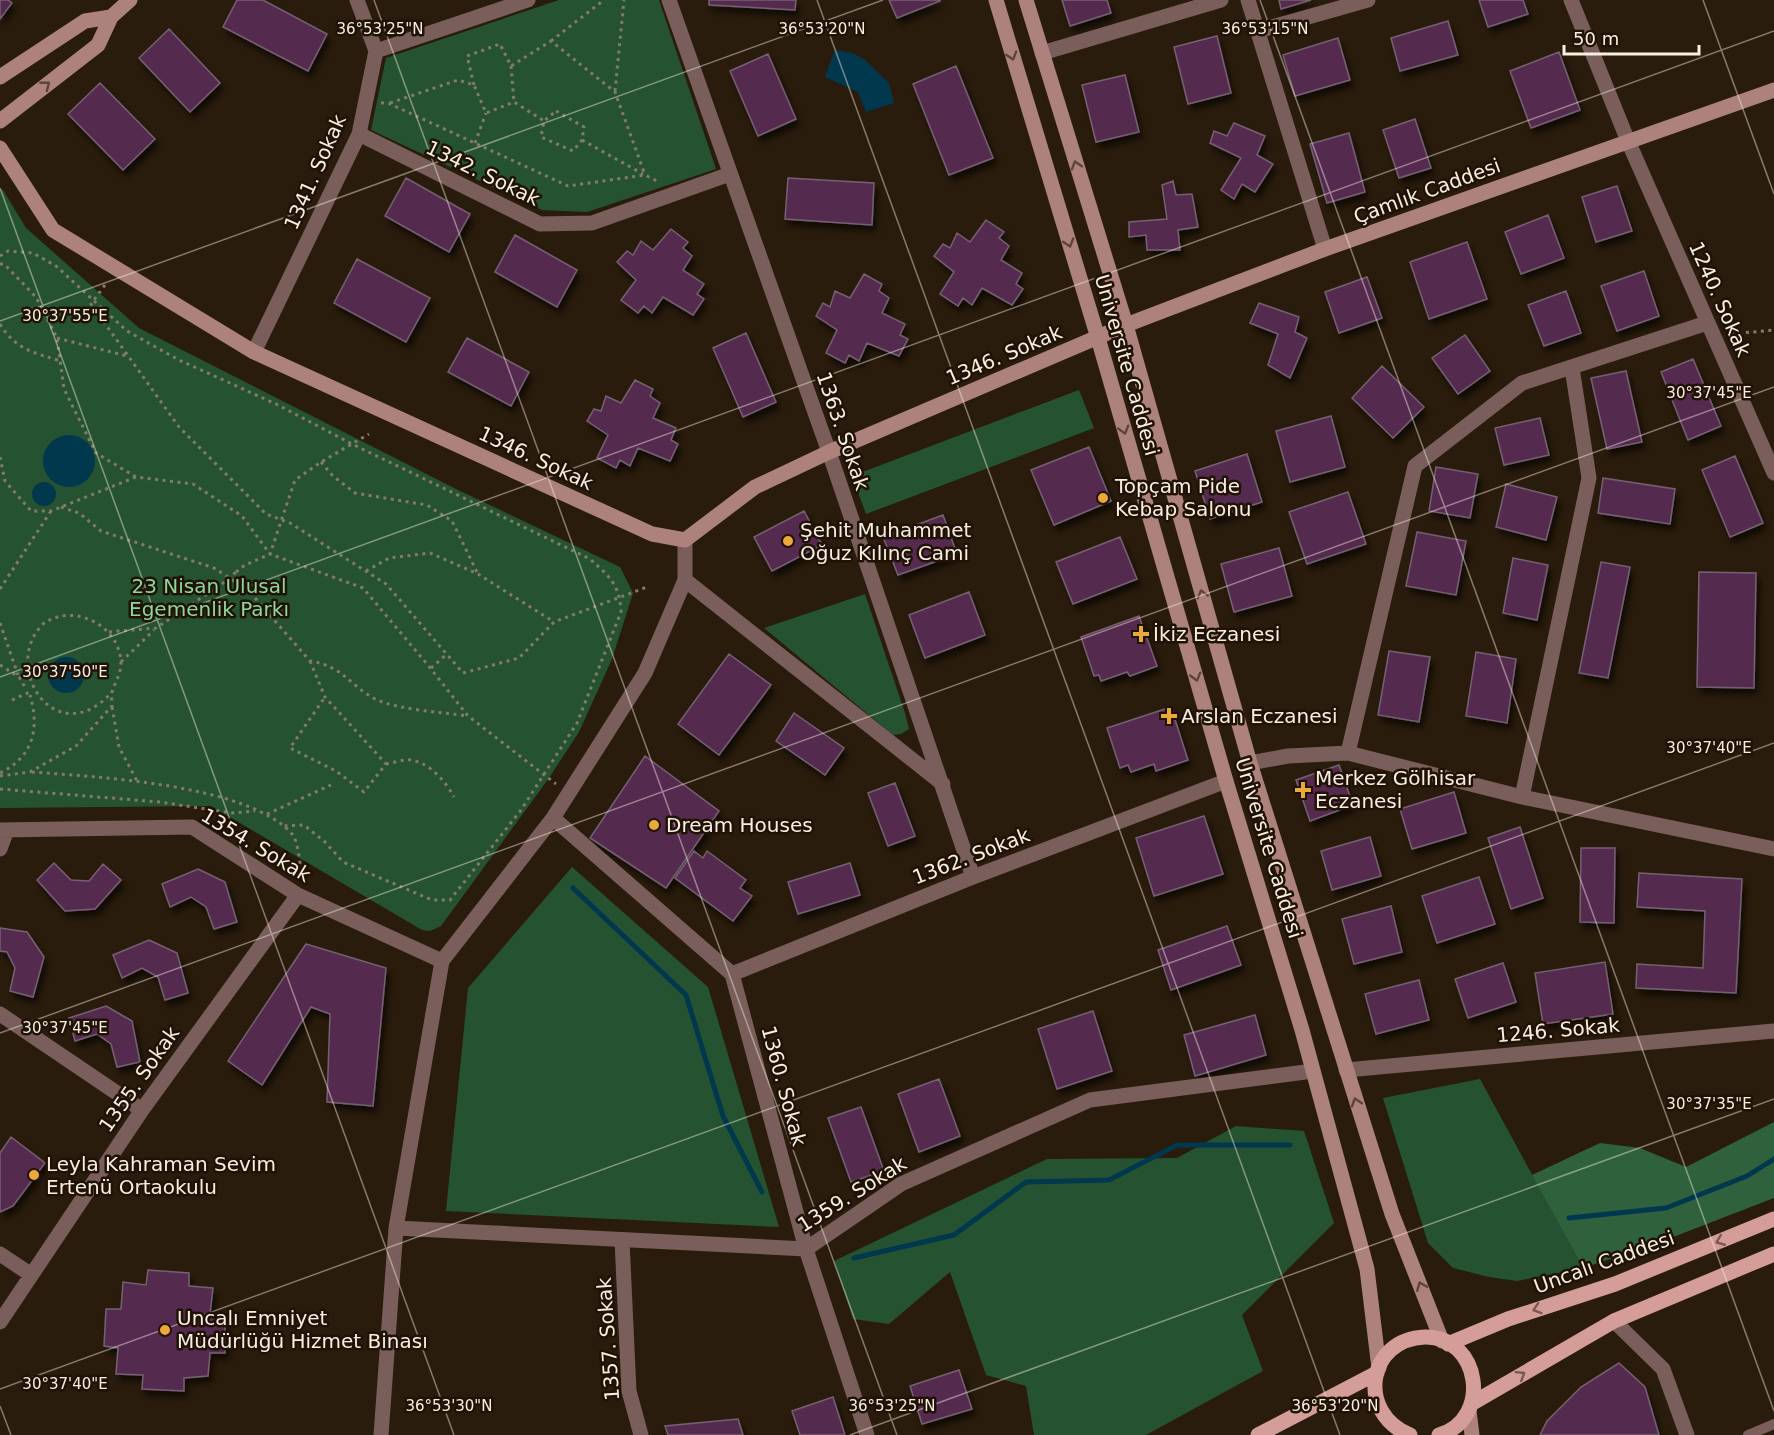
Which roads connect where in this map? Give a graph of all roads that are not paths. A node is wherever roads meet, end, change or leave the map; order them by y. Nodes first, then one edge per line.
1 (130, 0) edge
2 (357, 0) edge
3 (528, 0) edge
4 (669, 0) edge
5 (996, 0) edge
6 (1026, 0) edge
7 (1221, 0) edge
8 (1248, 0) edge
9 (1368, 0) edge
10 (1571, 0) edge
11 (111, 17) junction
12 (1258, 31) junction
13 (376, 51) junction
14 (1042, 53) junction
15 (0, 77) edge
16 (1774, 90) edge
17 (0, 121) edge
18 (359, 134) junction
19 (1628, 141) junction
20 (0, 148) edge
21 (0, 166) edge
22 (15, 171) junction
23 (730, 174) junction
24 (1325, 249) junction
25 (1707, 323) junction
26 (1126, 325) junction
27 (1098, 338) junction
28 (254, 352) junction
29 (1572, 368) junction
30 (829, 452) junction
31 (1774, 473) edge
32 (686, 540) junction
33 (685, 580) junction
34 (1348, 753) junction
35 (1250, 763) junction
36 (1226, 781) junction
37 (943, 784) junction
38 (1522, 797) junction
39 (553, 818) junction
40 (3, 830) edge
41 (0, 849) edge
42 (1774, 849) edge
43 (974, 877) junction
44 (298, 895) junction
45 (442, 961) junction
46 (732, 974) junction
47 (0, 1014) edge
48 (1774, 1030) edge
49 (1313, 1071) junction
50 (1346, 1071) junction
51 (142, 1110) junction
52 (1774, 1219) edge
53 (396, 1228) junction
54 (622, 1240) junction
55 (806, 1249) junction
56 (0, 1254) edge
57 (1774, 1254) edge
58 (30, 1274) junction
59 (1614, 1321) junction
60 (0, 1322) edge
61 (1445, 1342) junction
62 (1378, 1370) junction
63 (1470, 1408) junction
64 (1774, 1424) edge
65 (1401, 1434) edge
66 (381, 1435) edge
67 (641, 1435) edge
68 (867, 1435) edge
69 (1258, 1435) edge
70 (1439, 1435) edge
71 (1472, 1435) edge
72 (1688, 1435) edge
73 (1748, 1435) edge

1 - 11 street
2 - 13 street
3 - 13 street
4 - 23 street, 1363. Sokak
5 -> 27 street, Universite Caddesi
6 - 14 street, Universite Caddesi
7 - 14 street
8 - 12 street
9 - 12 street
10 - 19 street, 1240. Sokak
11 - 15 street
17 -> 11 street
12 - 24 street
13 - 18 street, 1341. Sokak
26 -> 14 street, Universite Caddesi
16 - 19 street, Çamlık Caddesi
18 - 23 street, 1342. Sokak
18 - 28 street, 1341. Sokak
19 - 24 street, Çamlık Caddesi
19 - 25 street, 1240. Sokak
20 - 22 street, 1346. Sokak
21 - 22 street
22 - 28 street, 1346. Sokak
23 - 30 street, 1363. Sokak
24 - 26 street, Çamlık Caddesi
25 - 29 street
25 - 31 street, 1240. Sokak
26 - 27 street, Çamlık Caddesi
35 -> 26 street, Universite Caddesi
27 - 30 street, 1346. Sokak
27 -> 36 street, Universite Caddesi
28 - 32 street, 1346. Sokak
29 - 34 street
29 - 38 street
30 - 32 street, 1346. Sokak
30 - 37 street, 1363. Sokak
32 - 33 street
33 - 37 street
33 - 39 street
34 - 35 street
34 - 38 street
35 - 50 street, Universite Caddesi
36 - 43 street, 1362. Sokak
36 - 49 street, Universite Caddesi
37 - 43 street, 1363. Sokak
38 - 42 street
39 - 45 street
39 - 46 street
40 - 41 street
40 - 44 street, 1354. Sokak
43 - 46 street, 1362. Sokak
44 - 45 street, 1354. Sokak
44 - 51 street, 1355. Sokak
45 - 53 street
46 - 55 street, 1360. Sokak
47 - 51 street
48 - 50 street, 1246. Sokak
49 - 55 street, 1359. Sokak
49 - 62 street, Universite Caddesi
61 -> 50 street, Universite Caddesi
51 - 58 street, 1355. Sokak
52 -> 61 main road, Uncalı Caddesi
53 - 54 street, 1359. Sokak
53 - 66 street
54 - 55 street, 1359. Sokak
54 - 67 street, 1357. Sokak
55 - 68 street, 1360. Sokak
56 - 58 street
57 - 59 main road
58 - 60 street, 1355. Sokak
63 -> 59 main road
59 - 72 street
61 - 62 main road
61 - 63 main road
62 - 65 main road
62 - 69 main road
63 - 70 main road
63 - 71 street
64 - 73 lane

